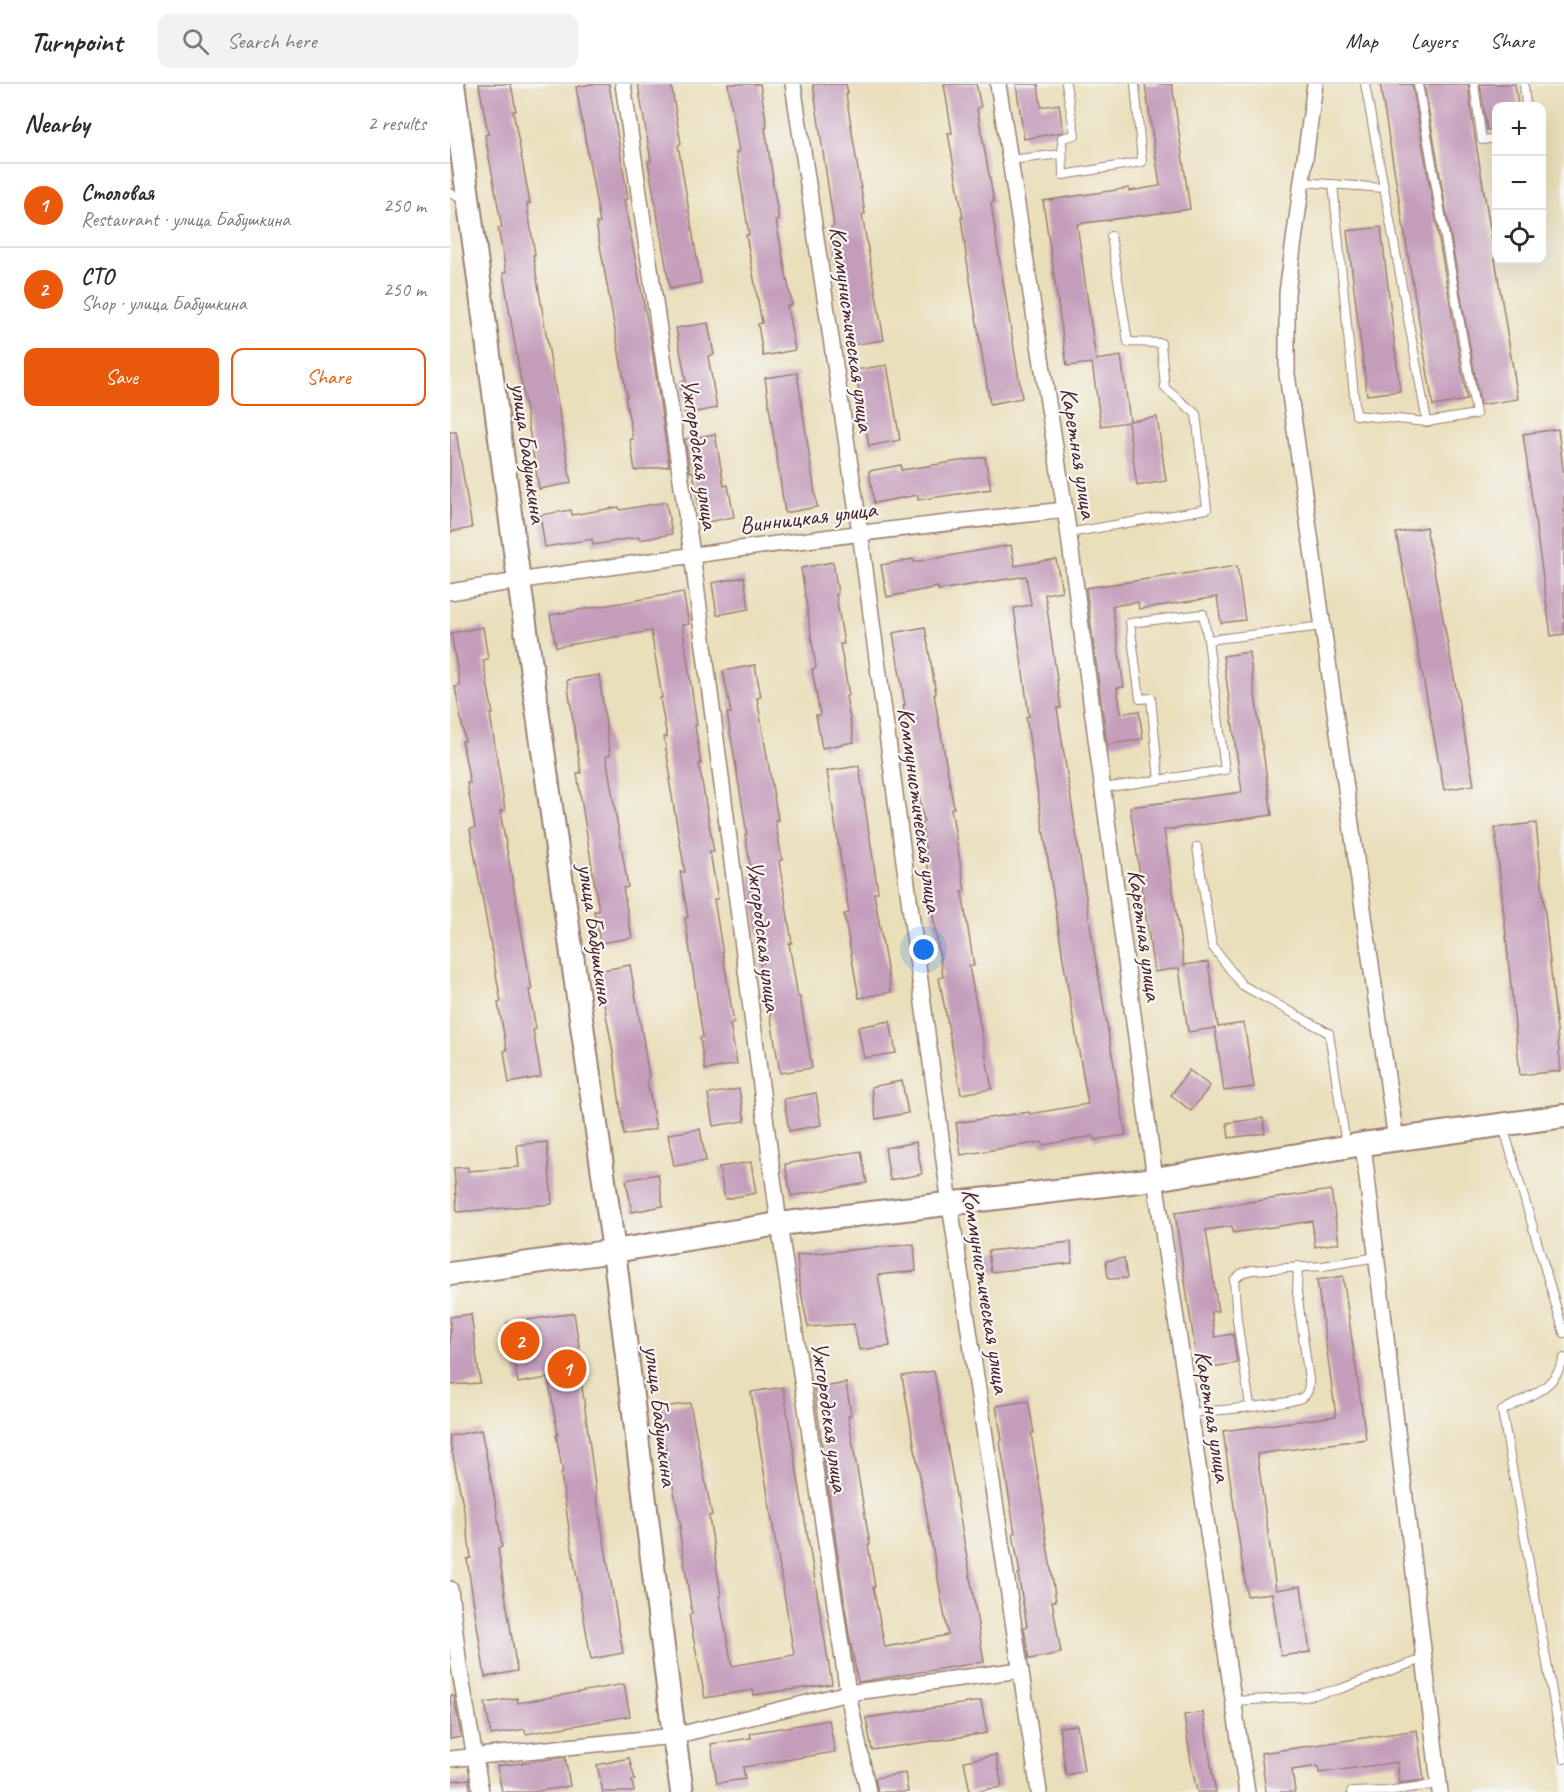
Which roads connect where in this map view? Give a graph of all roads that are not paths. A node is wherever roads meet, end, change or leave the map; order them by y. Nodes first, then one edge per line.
1 (453, 84) edge
2 (623, 84) edge
3 (793, 84) edge
4 (998, 84) edge
5 (1066, 84) edge
6 (1135, 84) edge
7 (1315, 84) edge
8 (1365, 84) edge
9 (1418, 84) edge
10 (1474, 84) edge
11 (1524, 84) edge
12 (1526, 102) edge
13 (1492, 139) edge
14 (1062, 154) junction
15 (1010, 160) junction
16 (1300, 182) junction
17 (1333, 184) junction
18 (1384, 188) junction
19 (459, 198) edge
20 (1111, 236) dead end
21 (1427, 422) junction
22 (1065, 510) junction
23 (860, 532) junction
24 (1069, 533) junction
25 (692, 554) junction
26 (519, 581) junction
27 (450, 592) edge
28 (1323, 626) junction
29 (1208, 640) junction
30 (1159, 780) junction
31 (1103, 789) junction
32 (1197, 846) dead end
33 (1564, 1116) edge
34 (1502, 1124) junction
35 (1396, 1140) junction
36 (1355, 1145) junction
37 (1155, 1179) junction
38 (950, 1205) junction
39 (779, 1224) junction
40 (614, 1251) junction
41 (1377, 1257) junction
42 (1298, 1266) junction
43 (450, 1274) edge
44 (1564, 1333) edge
45 (1564, 1358) edge
46 (1250, 1406) junction
47 (1190, 1413) junction
48 (450, 1588) edge
49 (1425, 1658) junction
50 (454, 1666) edge
51 (1021, 1670) junction
52 (848, 1693) junction
53 (1233, 1701) junction
54 (674, 1736) junction
55 (474, 1757) junction
56 (450, 1759) edge
57 (1564, 1759) edge
58 (1439, 1788) edge
59 (481, 1792) edge
60 (682, 1792) edge
61 (868, 1792) edge
62 (1040, 1792) edge
63 (1247, 1792) edge
64 (1351, 1792) edge
65 (1369, 1792) edge

1 - 19 street, улица Бабушкина
2 - 25 street, Ужгородская улица
3 - 23 street, Коммунистическая улица
4 - 15 street, Каретная улица
5 - 14 lane
6 - 14 lane
7 - 16 street
8 - 18 lane
9 - 21 lane
10 - 13 lane
11 - 12 lane
14 - 15 lane
15 - 22 street, Каретная улица
16 - 17 lane
16 - 28 street
17 - 18 lane
17 - 21 lane
18 - 21 lane
19 - 26 street, улица Бабушкина
20 - 24 lane
22 - 23 street, Винницкая улица
22 - 24 street, Каретная улица
23 - 25 street, Винницкая улица
23 - 38 street, Коммунистическая улица
24 - 31 street, Каретная улица
25 - 26 street, Винницкая улица
25 - 39 street, Ужгородская улица
26 - 27 street, Винницкая улица
26 - 40 street, улица Бабушкина
28 - 29 lane
28 - 35 street
29 - 30 lane
29 - 30 lane
30 - 31 lane
31 - 37 street, Каретная улица
32 - 36 lane
33 - 34 street
34 - 35 street
34 - 44 lane
35 - 36 street
36 - 37 street
36 - 41 street
37 - 38 street
37 - 47 street, Каретная улица
38 - 39 street
38 - 51 street, Коммунистическая улица
39 - 40 street
39 - 52 street, Ужгородская улица
40 - 43 street
40 - 54 street, улица Бабушкина
41 - 42 lane
41 - 49 street
42 - 46 lane
42 - 46 lane
45 - 57 lane
46 - 47 lane
47 - 53 street, Каретная улица
48 - 50 street
49 - 53 lane
49 - 58 street
50 - 55 street
51 - 52 street
51 - 62 street, Коммунистическая улица
52 - 54 street
52 - 61 street, Ужгородская улица
53 - 63 street, Каретная улица
54 - 55 street
54 - 60 street, улица Бабушкина
55 - 56 street
55 - 59 street
58 - 65 lane
64 - 65 lane

